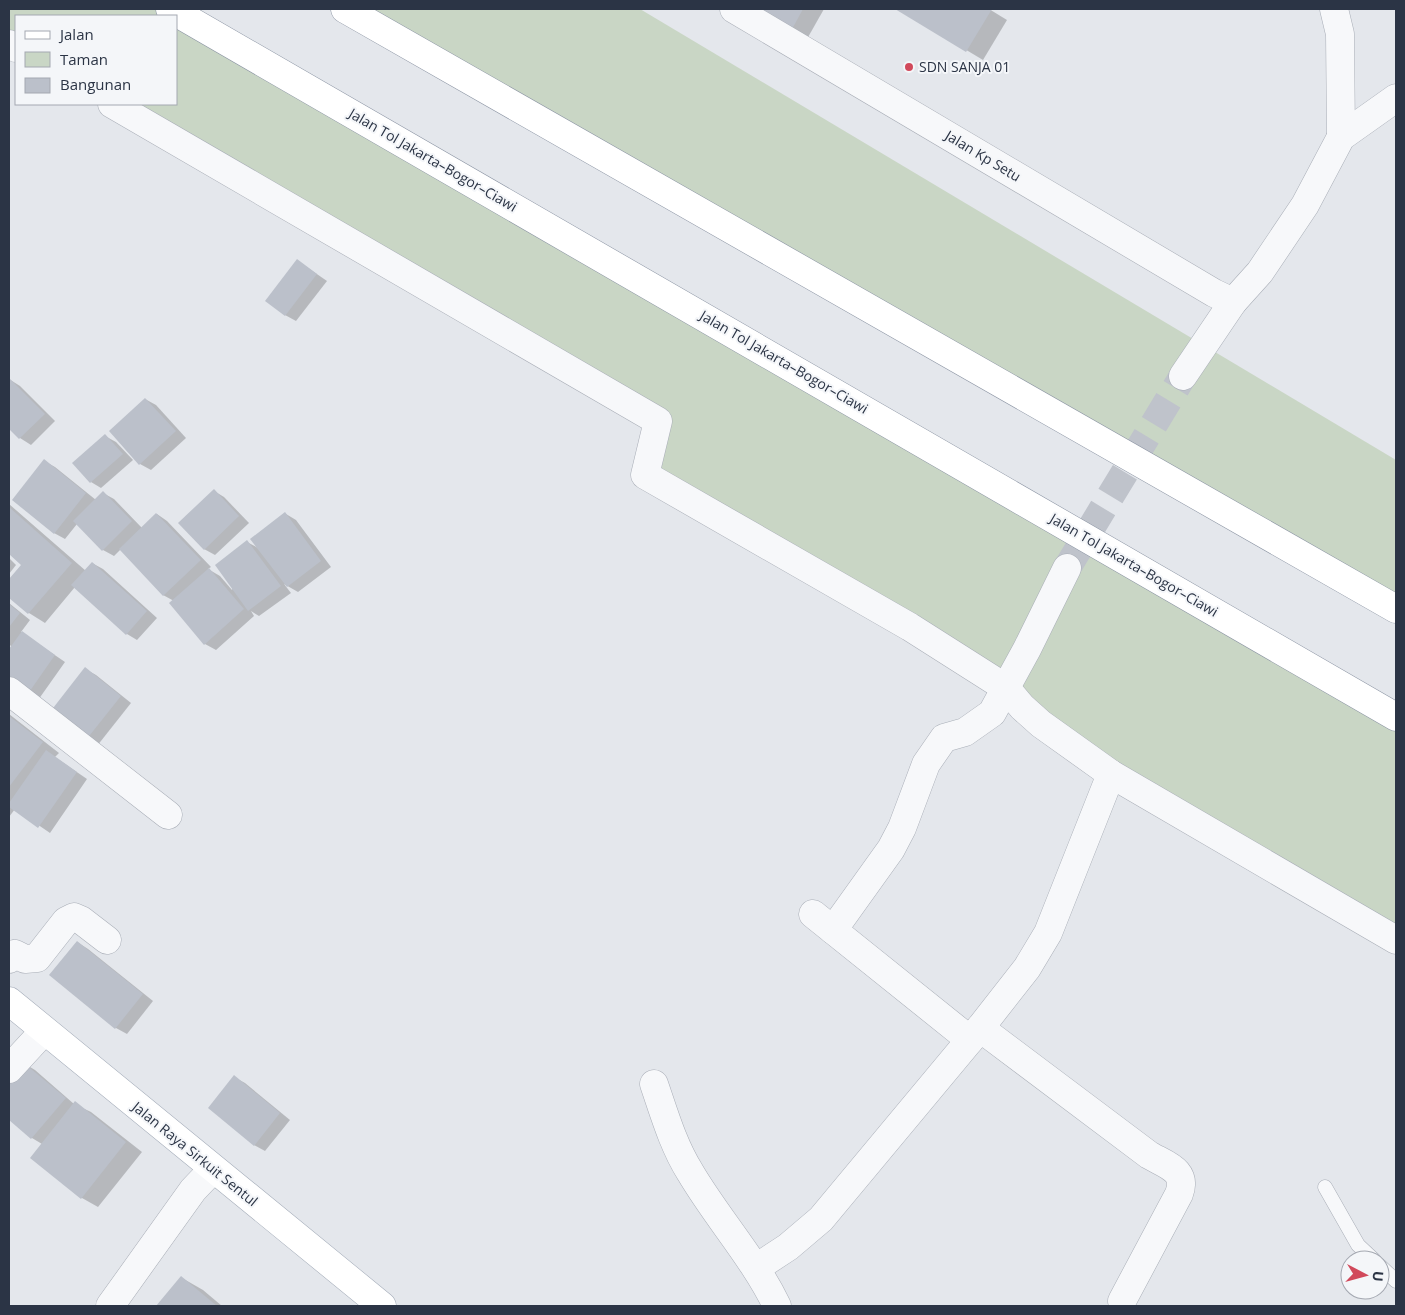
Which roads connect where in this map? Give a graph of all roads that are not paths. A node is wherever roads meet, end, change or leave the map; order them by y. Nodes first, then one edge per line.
1 (170, 9) edge
2 (345, 9) edge
3 (734, 9) edge
4 (1334, 9) edge
5 (1396, 98) edge
6 (114, 105) edge
7 (1341, 137) junction
8 (1234, 302) junction
9 (1183, 376) tunnel mouth
10 (1067, 568) tunnel mouth
11 (1396, 609) edge
12 (1006, 688) junction
13 (9, 692) edge
14 (1396, 717) edge
15 (1112, 774) junction
16 (168, 816) dead end
17 (107, 940) dead end
18 (1396, 940) edge
19 (9, 959) edge
20 (9, 1001) edge
21 (44, 1030) junction
22 (975, 1034) junction
23 (9, 1069) edge
24 (654, 1084) dead end
25 (213, 1169) junction
26 (1325, 1187) dead end
27 (1364, 1250) edge
28 (756, 1268) junction
29 (1122, 1301) dead end
30 (110, 1306) edge
31 (382, 1306) edge
32 (777, 1306) edge

1 - 14 main road, Jalan Tol Jakarta–Bogor–Ciawi
2 - 11 main road
3 - 8 street, Jalan Kp Setu
4 - 7 street
5 - 7 street
6 - 12 street
7 - 8 street
8 - 9 street
10 - 12 street
12 - 15 street
12 - 22 street
13 - 16 street
15 - 18 street
15 - 22 street
17 - 19 street
20 - 21 main road, Jalan Raya Sirkuit Sentul
21 - 23 street
21 - 25 main road, Jalan Raya Sirkuit Sentul
22 - 28 street
22 - 29 street
24 - 28 street
25 - 30 street
25 - 31 main road, Jalan Raya Sirkuit Sentul
26 - 27 lane
28 - 32 street

